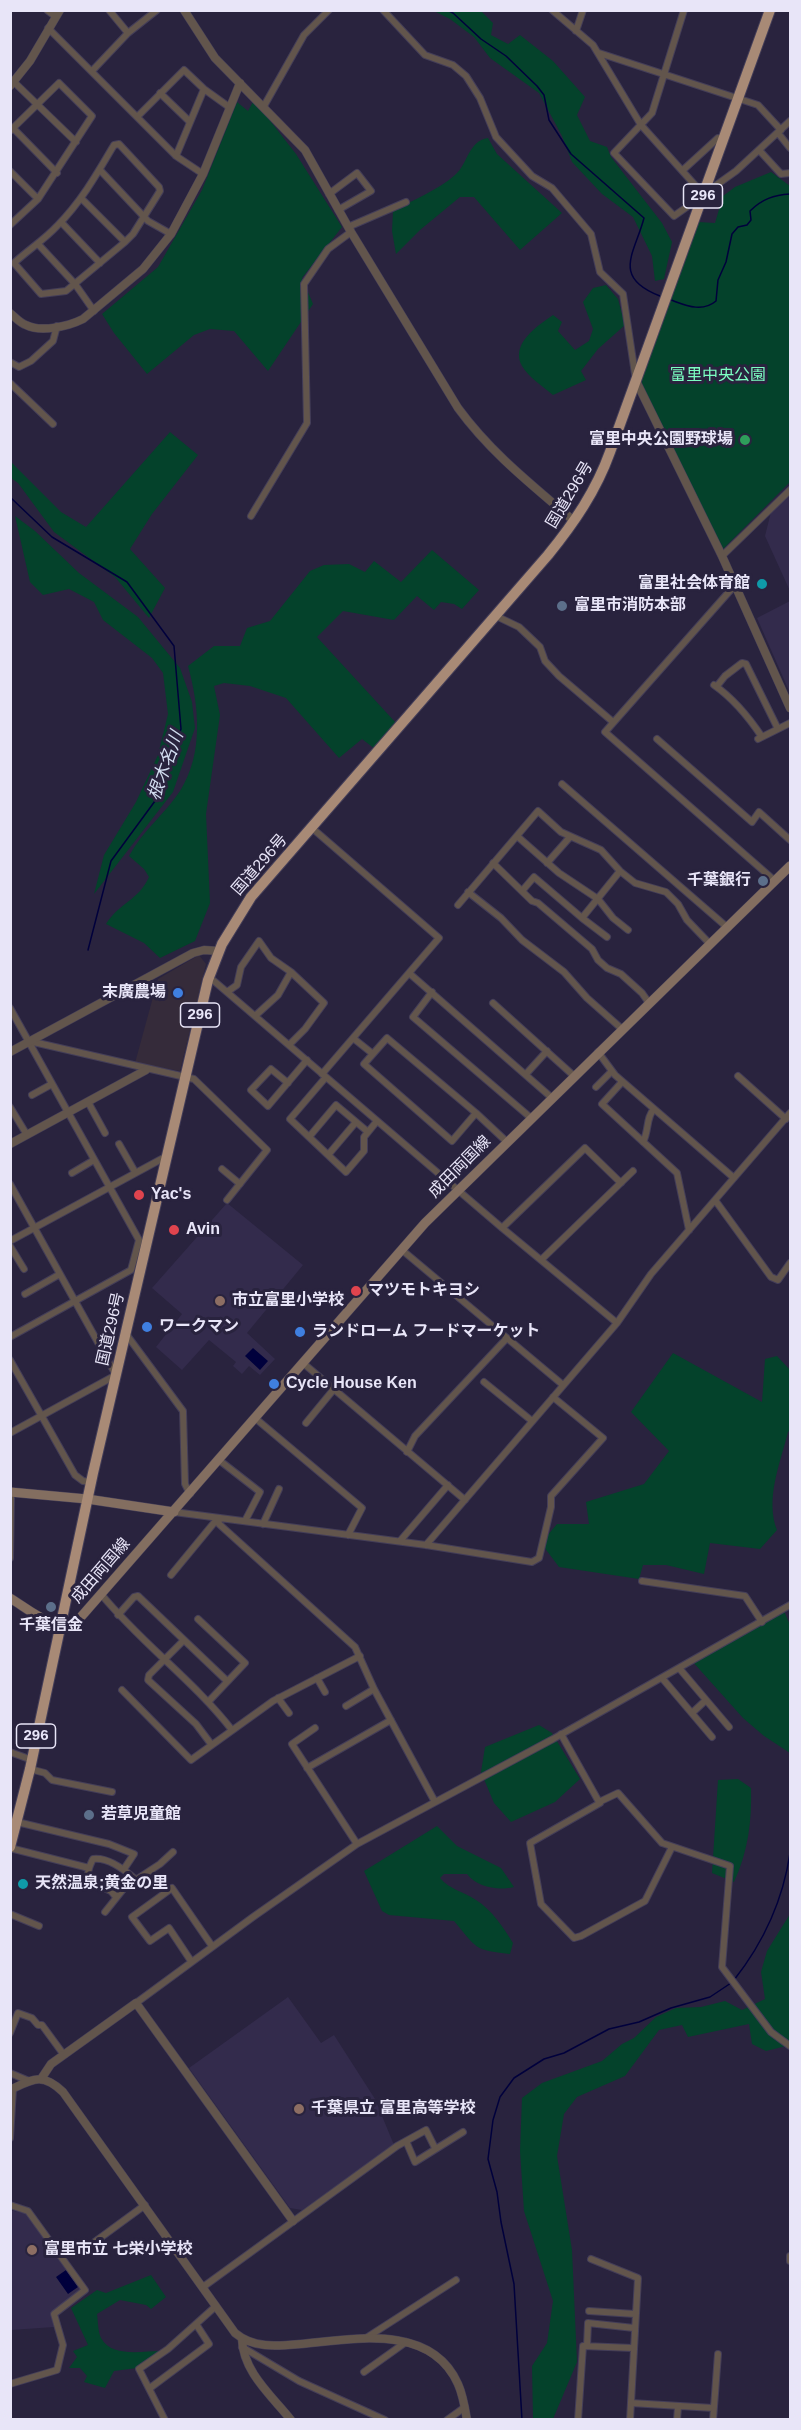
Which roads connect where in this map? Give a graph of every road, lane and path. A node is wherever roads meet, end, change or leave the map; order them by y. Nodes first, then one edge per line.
1 (47, 10) edge
2 (109, 10) edge
3 (184, 10) edge
4 (329, 10) edge
5 (383, 10) edge
6 (552, 10) edge
7 (583, 10) edge
8 (684, 10) edge
9 (770, 10) edge
10 (153, 12) edge
11 (57, 13) edge
12 (48, 28) junction
13 (576, 31) junction
14 (128, 33) junction
15 (599, 53) junction
16 (92, 72) junction
17 (664, 74) junction
18 (240, 82) junction
19 (12, 84) edge
20 (204, 89) junction
21 (160, 93) junction
22 (738, 99) junction
23 (36, 104) junction
24 (264, 105) junction
25 (229, 107) junction
26 (137, 117) junction
27 (189, 121) junction
28 (790, 121) edge
29 (641, 125) junction
30 (12, 130) edge
31 (779, 131) junction
32 (723, 140) junction
33 (75, 142) junction
34 (790, 148) edge
35 (759, 150) junction
36 (176, 156) junction
37 (100, 170) junction
38 (10, 171) edge
39 (683, 171) junction
40 (57, 173) junction
41 (790, 173) edge
42 (203, 174) junction
43 (329, 194) junction
44 (703, 194) junction
45 (81, 198) junction
46 (38, 199) junction
47 (406, 202) dead end
48 (699, 205) junction
49 (338, 210) junction
50 (144, 217) junction
51 (12, 221) edge
52 (61, 222) junction
53 (350, 230) junction
54 (171, 234) junction
55 (126, 242) junction
56 (38, 244) junction
57 (100, 263) junction
58 (75, 284) junction
59 (94, 311) junction
60 (10, 313) edge
61 (57, 326) junction
62 (12, 367) edge
63 (636, 381) junction
64 (10, 383) edge
65 (53, 424) dead end
66 (790, 490) edge
67 (250, 516) dead end
68 (574, 521) junction
69 (722, 556) junction
70 (735, 585) junction
71 (496, 616) junction
72 (790, 708) edge
73 (614, 722) junction
74 (790, 723) edge
75 (778, 729) junction
76 (657, 739) dead end
77 (562, 784) dead end
78 (312, 828) junction
79 (517, 836) junction
80 (570, 837) junction
81 (790, 840) edge
82 (493, 863) junction
83 (548, 863) junction
84 (790, 866) edge
85 (620, 871) junction
86 (775, 882) junction
87 (522, 891) junction
88 (468, 892) junction
89 (598, 899) junction
90 (458, 905) dead end
91 (582, 918) junction
92 (728, 928) junction
93 (628, 930) dead end
94 (607, 937) dead end
95 (710, 944) junction
96 (219, 951) junction
97 (291, 972) junction
98 (409, 973) junction
99 (208, 981) junction
100 (227, 992) junction
101 (432, 992) junction
102 (493, 1003) dead end
103 (649, 1003) junction
104 (10, 1008) edge
105 (255, 1016) junction
106 (622, 1029) junction
107 (353, 1038) junction
108 (29, 1041) junction
109 (290, 1045) junction
110 (11, 1051) edge
111 (547, 1051) junction
112 (598, 1052) junction
113 (373, 1054) junction
114 (308, 1060) junction
115 (146, 1070) junction
116 (612, 1071) junction
117 (526, 1074) junction
118 (324, 1075) junction
119 (574, 1076) junction
120 (738, 1076) dead end
121 (184, 1077) junction
122 (622, 1082) junction
123 (288, 1083) junction
124 (52, 1084) junction
125 (596, 1087) dead end
126 (32, 1095) dead end
127 (552, 1098) junction
128 (88, 1102) junction
129 (10, 1107) edge
130 (654, 1109) junction
131 (68, 1113) junction
132 (476, 1113) junction
133 (788, 1116) edge
134 (531, 1118) junction
135 (378, 1121) junction
136 (356, 1122) junction
137 (368, 1132) junction
138 (105, 1133) dead end
139 (27, 1135) junction
140 (309, 1137) junction
141 (507, 1142) junction
142 (643, 1142) junction
143 (10, 1144) edge
144 (119, 1144) dead end
145 (328, 1155) junction
146 (167, 1156) junction
147 (94, 1160) junction
148 (222, 1169) dead end
149 (633, 1171) dead end
150 (135, 1172) junction
151 (72, 1173) dead end
152 (734, 1178) junction
153 (621, 1183) junction
154 (10, 1184) edge
155 (240, 1184) junction
156 (109, 1187) junction
157 (459, 1190) junction
158 (227, 1200) dead end
159 (716, 1200) junction
160 (35, 1228) junction
161 (502, 1228) junction
162 (689, 1230) junction
163 (10, 1243) edge
164 (402, 1250) junction
165 (141, 1252) junction
166 (541, 1260) junction
167 (790, 1263) edge
168 (24, 1269) dead end
169 (60, 1274) junction
170 (25, 1294) dead end
171 (75, 1301) junction
172 (617, 1323) junction
173 (126, 1334) junction
174 (10, 1337) edge
175 (507, 1338) junction
176 (10, 1360) edge
177 (303, 1363) junction
178 (116, 1375) junction
179 (484, 1382) dead end
180 (563, 1385) junction
181 (334, 1389) junction
182 (553, 1397) junction
183 (42, 1416) junction
184 (255, 1418) junction
185 (532, 1421) junction
186 (306, 1423) dead end
187 (10, 1433) edge
188 (407, 1452) junction
189 (219, 1460) junction
190 (91, 1482) junction
191 (448, 1485) junction
192 (279, 1489) dead end
193 (10, 1492) edge
194 (190, 1494) junction
195 (11, 1498) edge
196 (87, 1499) junction
197 (465, 1500) junction
198 (174, 1512) junction
199 (218, 1518) junction
200 (245, 1521) junction
201 (263, 1524) junction
202 (348, 1535) junction
203 (400, 1541) junction
204 (426, 1545) junction
205 (10, 1558) edge
206 (171, 1575) dead end
207 (642, 1581) dead end
208 (101, 1594) junction
209 (10, 1598) edge
210 (790, 1605) edge
211 (118, 1615) junction
212 (198, 1619) dead end
213 (762, 1622) junction
214 (59, 1625) junction
215 (184, 1640) junction
216 (360, 1656) junction
217 (164, 1659) junction
218 (679, 1668) junction
219 (317, 1678) junction
220 (662, 1678) junction
221 (228, 1682) junction
222 (374, 1689) junction
223 (122, 1690) dead end
224 (325, 1692) dead end
225 (278, 1698) junction
226 (706, 1700) junction
227 (209, 1701) junction
228 (346, 1706) dead end
229 (289, 1713) dead end
230 (692, 1713) junction
231 (391, 1720) junction
232 (729, 1727) dead end
233 (315, 1728) dead end
234 (232, 1730) junction
235 (561, 1734) junction
236 (712, 1737) dead end
237 (211, 1744) junction
238 (10, 1752) edge
239 (31, 1765) junction
240 (307, 1768) junction
241 (112, 1792) dead end
242 (435, 1802) junction
243 (599, 1802) junction
244 (17, 1822) junction
245 (357, 1844) junction
246 (672, 1847) junction
247 (10, 1848) edge
248 (173, 1852) dead end
249 (89, 1868) junction
250 (124, 1869) junction
251 (136, 1880) junction
252 (116, 1897) junction
253 (105, 1912) dead end
254 (10, 1914) edge
255 (39, 1926) dead end
256 (212, 1946) junction
257 (191, 1961) junction
258 (136, 2003) junction
259 (10, 2033) edge
260 (790, 2046) edge
261 (64, 2055) junction
262 (10, 2073) edge
263 (41, 2079) junction
264 (29, 2081) junction
265 (12, 2090) edge
266 (463, 2132) dead end
267 (10, 2138) edge
268 (406, 2141) junction
269 (435, 2148) junction
270 (10, 2205) edge
271 (146, 2205) junction
272 (293, 2221) junction
273 (85, 2249) dead end
274 (790, 2256) edge
275 (591, 2259) dead end
276 (790, 2260) edge
277 (456, 2280) dead end
278 (202, 2287) junction
279 (216, 2306) junction
280 (589, 2311) dead end
281 (635, 2314) junction
282 (196, 2324) junction
283 (634, 2328) junction
284 (363, 2340) junction
285 (407, 2342) junction
286 (242, 2343) junction
287 (587, 2346) junction
288 (633, 2348) junction
289 (718, 2354) dead end
290 (364, 2372) dead end
291 (10, 2384) edge
292 (150, 2388) junction
293 (631, 2403) junction
294 (465, 2407) junction
295 (678, 2407) junction
296 (713, 2408) junction
297 (165, 2420) edge
298 (291, 2420) edge
299 (385, 2420) edge
300 (447, 2420) edge
301 (467, 2420) edge
302 (578, 2420) edge
303 (630, 2420) edge
304 (678, 2420) edge
305 (713, 2420) edge

1 - 11 street
2 - 14 street
3 - 18 street
4 - 24 street
5 - 63 street
6 - 13 street
7 - 13 street
8 - 17 street
9 - 22 highway, 国道296号 / 296
10 - 14 street
11 - 12 street
12 - 16 street
12 - 19 street
13 - 15 street
14 - 16 street
15 - 17 street
15 - 29 street
16 - 26 street
17 - 22 street
17 - 29 street
18 - 24 street
18 - 25 street
19 - 23 street
20 - 21 street
20 - 25 street
20 - 27 street
21 - 26 street
21 - 27 street
22 - 31 street
22 - 32 highway, 国道296号 / 296
23 - 30 street
23 - 33 street
23 - 33 street
24 - 43 street
25 - 42 street
26 - 36 street
27 - 36 street
28 - 31 street
29 - 39 street
29 - 48 street
30 - 40 street
31 - 34 street
31 - 35 street
32 - 39 street
32 - 44 highway, 国道296号 / 296
33 - 40 street
35 - 41 street
35 - 44 street
36 - 42 street
37 - 45 street
37 - 50 street
37 - 50 street
38 - 46 street
39 - 44 street
40 - 46 street
42 - 54 street
43 - 49 street
43 - 49 street
44 - 48 highway, 国道296号 / 296
45 - 52 street
45 - 55 street
46 - 51 street
47 - 53 street
48 - 63 highway, 国道296号 / 296
49 - 53 street
50 - 54 street
50 - 55 street
52 - 56 street
52 - 57 street
53 - 67 street
53 - 68 street
54 - 59 street
55 - 57 street
56 - 58 street
56 - 58 street
57 - 58 street
58 - 59 street
59 - 61 street
60 - 61 street
61 - 62 street
63 - 68 highway, 国道296号 / 296
63 - 69 street
64 - 65 street
66 - 69 street
68 - 71 highway, 国道296号 / 296
69 - 70 street
70 - 72 street
70 - 73 street
71 - 73 street
71 - 78 highway, 国道296号 / 296
73 - 86 street
74 - 75 street
75 - 75 street
76 - 81 street
77 - 92 street
78 - 96 highway, 国道296号 / 296
78 - 98 street
79 - 80 street
79 - 82 street
79 - 83 street
80 - 83 street
80 - 85 street
82 - 87 street
82 - 88 street
83 - 89 street
84 - 86 main road, 成田両国線
85 - 89 street
85 - 95 street
86 - 92 main road, 成田両国線
87 - 91 street
87 - 103 street
88 - 90 street
88 - 106 street
89 - 91 street
89 - 93 street
91 - 94 street
92 - 95 main road, 成田両国線
95 - 103 main road, 成田両国線
96 - 99 highway, 国道296号 / 296
96 - 108 street
97 - 100 street
97 - 105 street
97 - 109 street
98 - 101 street
98 - 107 street
99 - 100 street
99 - 121 highway, 国道296号 / 296
100 - 105 street
101 - 117 street
101 - 134 street
102 - 111 street
103 - 106 main road, 成田両国線
104 - 108 street
105 - 109 street
106 - 112 main road, 成田両国線
107 - 113 street
107 - 118 street
108 - 110 street
108 - 115 street
108 - 124 street
109 - 114 street
111 - 117 street
111 - 119 street
112 - 116 street
112 - 119 main road, 成田両国線
113 - 132 street
113 - 132 street
114 - 118 street
114 - 123 street
115 - 121 street
115 - 128 street
116 - 122 street
116 - 125 street
117 - 127 street
118 - 135 street
118 - 140 street
119 - 127 main road, 成田両国線
120 - 133 street
121 - 146 highway, 国道296号 / 296
121 - 155 street
122 - 130 street
122 - 142 street
123 - 123 street
124 - 126 street
124 - 131 street
127 - 134 main road, 成田両国線
128 - 131 street
128 - 138 street
129 - 139 street
130 - 142 street
130 - 152 street
131 - 139 street
131 - 147 street
132 - 141 street
133 - 152 street
134 - 141 main road, 成田両国線
135 - 137 street
135 - 157 street
136 - 137 street
136 - 140 street
136 - 145 street
137 - 145 street
139 - 143 street
140 - 145 street
141 - 157 main road, 成田両国線
142 - 162 street
144 - 150 street
146 - 150 street
146 - 165 highway, 国道296号 / 296
147 - 151 street
147 - 156 street
148 - 155 street
149 - 153 street
150 - 156 street
152 - 159 street
153 - 161 street
153 - 166 street
154 - 160 street
155 - 158 street
156 - 160 street
156 - 165 street
157 - 161 street
157 - 164 main road, 成田両国線
159 - 162 street
159 - 167 street
160 - 163 street
160 - 169 street
161 - 166 street
162 - 172 street
163 - 168 street
164 - 175 street
164 - 177 main road, 成田両国線
165 - 171 street
165 - 173 highway, 国道296号 / 296
166 - 172 street
169 - 170 street
169 - 171 street
171 - 174 street
171 - 178 street
172 - 180 street
173 - 178 highway, 国道296号 / 296
173 - 194 street
175 - 180 street
175 - 188 street
176 - 183 street
177 - 181 street
177 - 184 main road, 成田両国線
178 - 183 street
178 - 190 highway, 国道296号 / 296
179 - 185 street
180 - 182 street
181 - 186 street
181 - 188 street
182 - 185 street
182 - 204 street
183 - 187 street
183 - 190 street
184 - 189 main road, 成田両国線
184 - 202 street
185 - 197 street
188 - 191 street
189 - 194 main road, 成田両国線
189 - 200 street
190 - 196 highway, 国道296号 / 296
191 - 197 street
191 - 203 street
192 - 201 street
193 - 196 main road
194 - 198 main road, 成田両国線
195 - 205 street
196 - 198 main road
196 - 214 highway, 国道296号 / 296
197 - 204 street
198 - 199 street
198 - 208 main road, 成田両国線
199 - 200 street
199 - 206 street
199 - 216 street
200 - 201 street
201 - 202 street
202 - 203 street
203 - 204 street
207 - 213 street
208 - 211 street
208 - 214 main road, 成田両国線
209 - 214 main road
210 - 213 street
211 - 215 street
211 - 217 street
212 - 221 street
213 - 218 street
214 - 239 highway, 国道296号 / 296
215 - 217 street
215 - 221 street
216 - 219 street
216 - 222 street
217 - 227 street
217 - 237 street
218 - 220 street
218 - 226 street
219 - 224 street
219 - 225 street
220 - 230 street
220 - 235 street
221 - 227 street
222 - 228 street
222 - 231 street
223 - 237 street
225 - 229 street
225 - 234 street
226 - 230 street
226 - 232 street
227 - 234 street
230 - 236 street
231 - 240 street
231 - 242 street
233 - 240 street
234 - 237 street
235 - 242 street
235 - 243 street
238 - 239 street
239 - 241 street
239 - 244 highway, 国道296号 / 296
240 - 245 street
242 - 245 street
243 - 246 street
243 - 246 street
244 - 247 highway, 国道296号 / 296
244 - 250 street
245 - 256 street
246 - 260 street
247 - 249 street
248 - 251 street
249 - 250 street
249 - 252 street
250 - 251 street
251 - 252 street
252 - 253 street
254 - 255 street
256 - 257 street
256 - 257 street
257 - 258 street
258 - 261 street
258 - 272 street
259 - 261 street
261 - 263 street
262 - 264 street
263 - 264 street
263 - 271 street
264 - 265 street
265 - 267 street
266 - 269 street
268 - 269 street
268 - 269 street
268 - 272 street
270 - 291 street
271 - 273 street
271 - 278 street
272 - 278 street
274 - 276 street
275 - 281 street
277 - 284 street
278 - 279 street
279 - 282 street
279 - 286 street
280 - 281 street
281 - 283 street
282 - 292 street
282 - 292 street
283 - 287 street
283 - 288 street
284 - 285 street
284 - 286 street
285 - 290 street
285 - 294 street
286 - 298 street
286 - 299 street
287 - 288 street
287 - 302 street
288 - 293 street
289 - 296 street
292 - 297 street
293 - 295 street
293 - 303 street
294 - 300 street
294 - 301 street
295 - 296 street
295 - 304 street
296 - 305 street

